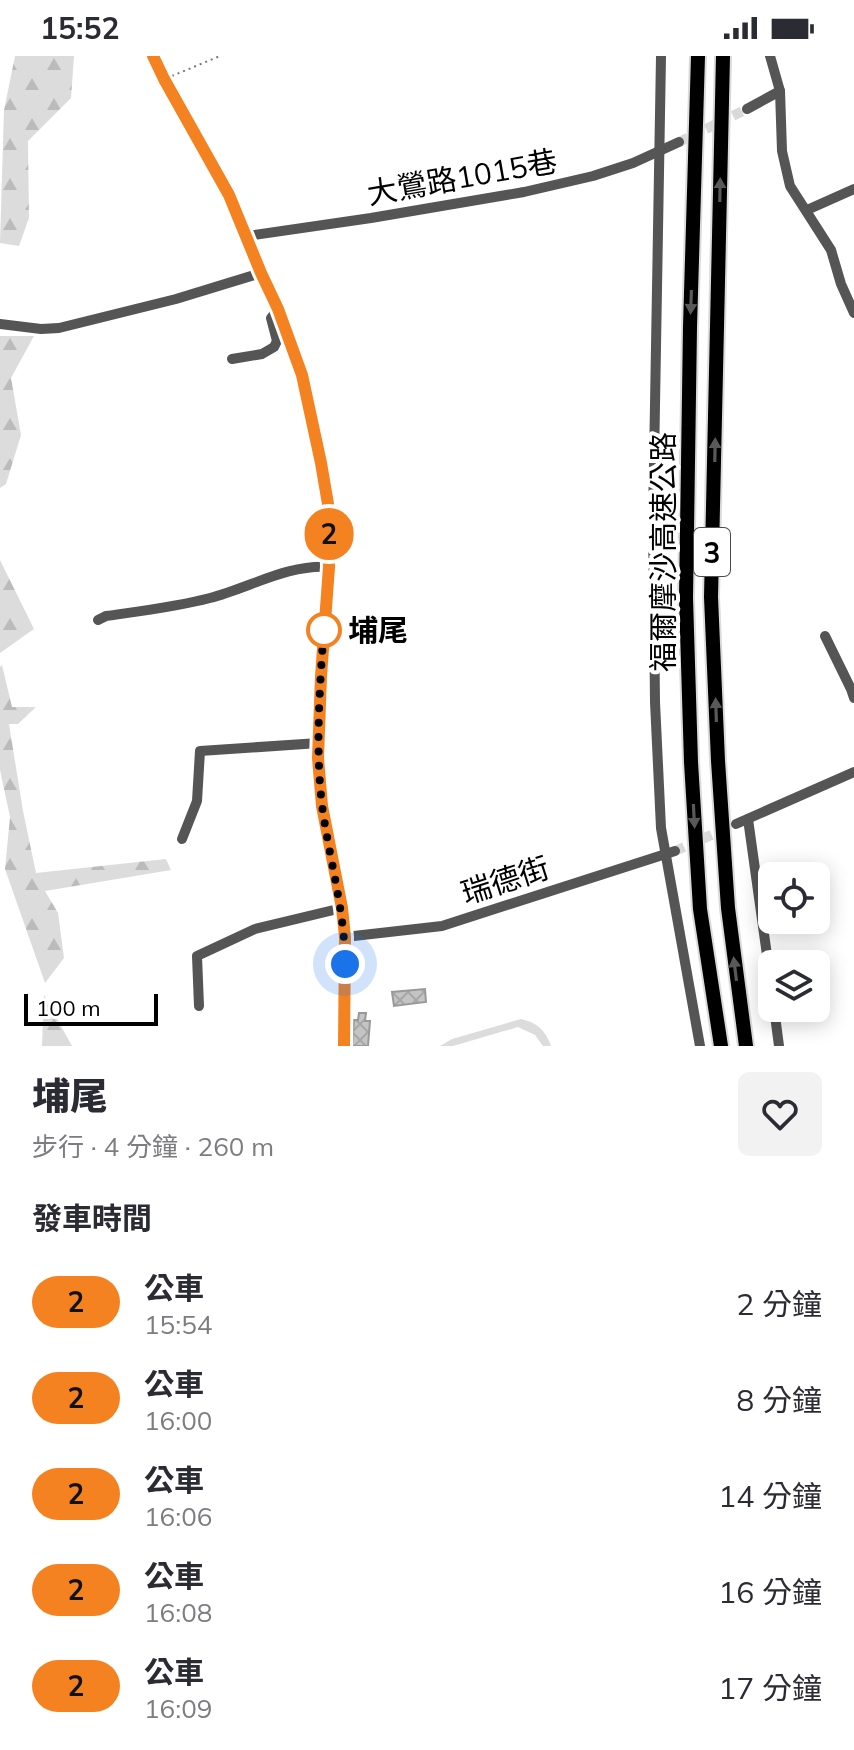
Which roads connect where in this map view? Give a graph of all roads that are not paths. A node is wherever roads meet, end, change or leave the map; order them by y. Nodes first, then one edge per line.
1 (153, 56) edge
2 (661, 56) edge
3 (698, 56) edge
4 (723, 56) edge
5 (770, 56) edge
6 (780, 91) junction
7 (747, 109) tunnel mouth
8 (679, 142) tunnel mouth
9 (659, 150) junction
10 (854, 189) edge
11 (807, 210) junction
12 (247, 236) junction
13 (261, 273) junction
14 (278, 309) junction
15 (854, 313) edge
16 (0, 324) edge
17 (232, 359) dead end
18 (329, 567) junction
19 (98, 620) dead end
20 (825, 636) dead end
21 (854, 698) edge
22 (319, 743) junction
23 (854, 772) edge
24 (748, 819) junction
25 (736, 824) tunnel mouth
26 (182, 839) dead end
27 (671, 852) junction
28 (342, 908) junction
29 (345, 937) junction
30 (766, 950) edge
31 (199, 1006) dead end
32 (776, 1022) edge
33 (344, 1046) edge
34 (700, 1046) edge
35 (721, 1046) edge
36 (746, 1046) edge
37 (779, 1046) edge

1 - 12 street
2 - 9 street
3 -> 35 highway, 福爾摩沙高速公路 / 3
36 -> 4 highway, 福爾摩沙高速公路 / 3
5 - 6 street
6 - 7 street
6 - 11 street
8 - 9 street, 大鶯路1015巷
9 - 12 street, 大鶯路1015巷
9 - 27 street
10 - 11 street
11 - 15 street
12 - 13 street
13 - 14 street
13 - 16 street
14 - 17 street
14 - 18 street
18 - 19 street
18 - 22 street
20 - 21 street
22 - 26 street
22 - 28 street
23 - 24 street
24 - 25 street
24 - 30 street
27 - 29 street, 瑞德街
27 - 34 street
28 - 29 street
28 - 31 street
29 - 33 street
32 - 37 street

